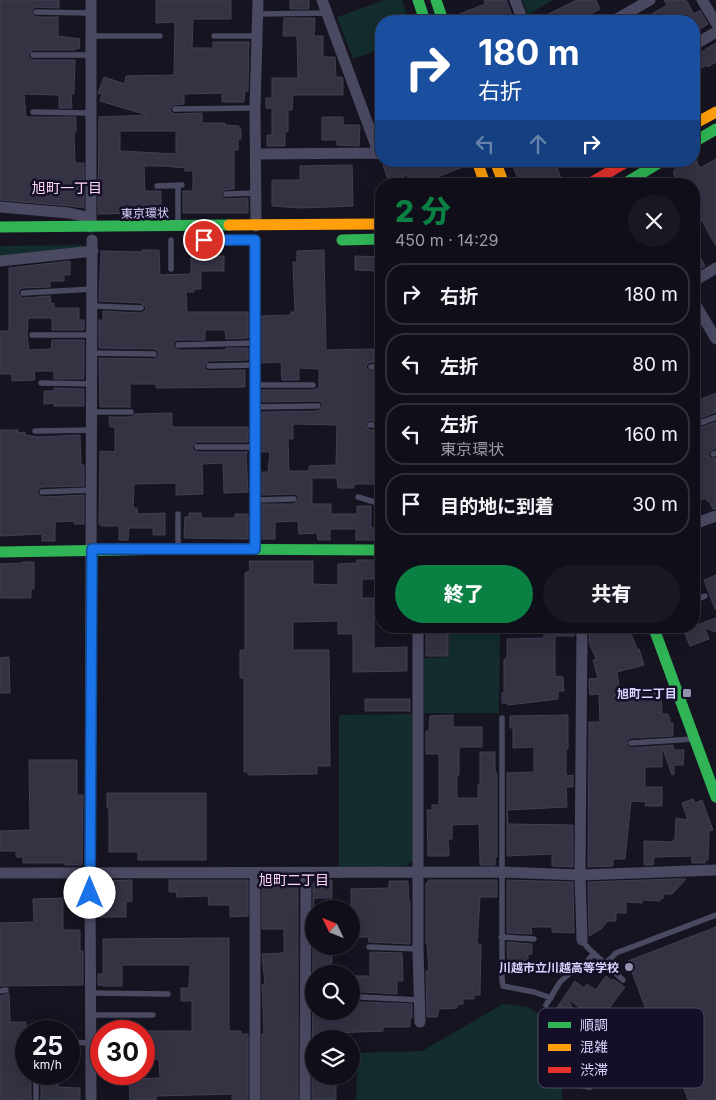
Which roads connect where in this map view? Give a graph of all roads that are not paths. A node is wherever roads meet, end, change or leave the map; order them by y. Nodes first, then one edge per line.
1 (91, 0) edge
2 (258, 0) edge
3 (322, 0) edge
4 (418, 0) edge
5 (436, 0) edge
6 (515, 0) edge
7 (650, 0) edge
8 (702, 0) edge
9 (36, 12) dead end
10 (91, 13) junction
11 (327, 13) junction
12 (257, 14) junction
13 (423, 15) edge
14 (441, 15) edge
15 (521, 15) edge
16 (624, 15) edge
17 (716, 24) edge
18 (716, 32) edge
19 (91, 36) junction
20 (160, 36) dead end
21 (214, 36) dead end
22 (257, 36) junction
23 (700, 41) edge
24 (33, 55) dead end
25 (91, 55) junction
26 (256, 108) junction
27 (175, 109) dead end
28 (33, 112) dead end
29 (716, 112) edge
30 (90, 113) junction
31 (700, 121) edge
32 (716, 129) edge
33 (700, 138) edge
34 (375, 141) edge
35 (257, 154) junction
36 (375, 154) edge
37 (618, 167) edge
38 (652, 167) edge
39 (599, 178) edge
40 (635, 178) edge
41 (157, 186) dead end
42 (256, 193) junction
43 (226, 194) dead end
44 (0, 207) edge
45 (91, 223) junction
46 (375, 224) edge
47 (178, 226) junction
48 (256, 226) junction
49 (0, 227) edge
50 (375, 239) edge
51 (170, 240) dead end
52 (255, 240) dead end
53 (330, 240) dead end
54 (0, 261) edge
55 (716, 268) edge
56 (171, 269) dead end
57 (700, 277) edge
58 (93, 289) junction
59 (23, 293) dead end
60 (93, 306) junction
61 (141, 308) dead end
62 (700, 312) edge
63 (32, 335) dead end
64 (92, 335) junction
65 (716, 339) edge
66 (255, 343) junction
67 (178, 345) dead end
68 (92, 353) junction
69 (154, 354) dead end
70 (255, 365) junction
71 (209, 366) dead end
72 (371, 367) dead end
73 (375, 367) edge
74 (41, 383) dead end
75 (92, 384) junction
76 (255, 384) junction
77 (312, 384) dead end
78 (255, 406) junction
79 (318, 406) dead end
80 (92, 412) junction
81 (131, 412) dead end
82 (716, 417) edge
83 (700, 423) edge
84 (370, 426) dead end
85 (375, 426) edge
86 (92, 430) junction
87 (35, 431) dead end
88 (197, 447) dead end
89 (255, 447) junction
90 (91, 490) junction
91 (42, 492) dead end
92 (358, 497) dead end
93 (294, 499) dead end
94 (255, 500) junction
95 (375, 502) edge
96 (178, 514) dead end
97 (716, 516) edge
98 (700, 522) edge
99 (92, 549) junction
100 (178, 549) junction
101 (255, 549) junction
102 (375, 550) edge
103 (0, 552) edge
104 (705, 596) dead end
105 (700, 598) edge
106 (418, 633) edge
107 (582, 633) edge
108 (656, 633) edge
109 (502, 718) dead end
110 (695, 739) junction
111 (631, 743) dead end
112 (716, 797) edge
113 (716, 870) edge
114 (418, 872) junction
115 (502, 872) junction
116 (0, 873) edge
117 (90, 873) junction
118 (255, 873) junction
119 (306, 873) junction
120 (580, 875) junction
121 (716, 915) edge
122 (501, 937) junction
123 (534, 939) dead end
124 (582, 940) joint
125 (369, 947) dead end
126 (418, 949) junction
127 (594, 953) junction
128 (606, 963) junction
129 (623, 980) dead end
130 (91, 993) junction
131 (168, 994) dead end
132 (361, 997) dead end
133 (551, 998) junction
134 (419, 1000) junction
135 (546, 1005) dead end
136 (92, 1015) junction
137 (153, 1015) dead end
138 (92, 1020) edge
139 (420, 1022) dead end
140 (36, 1085) edge
141 (92, 1085) edge
142 (36, 1100) edge
143 (92, 1100) edge
144 (256, 1100) edge
145 (305, 1100) edge

1 - 10 street
2 - 12 street
3 - 11 street
4 - 13 main road
5 - 14 main road
6 - 15 street
7 - 16 street
8 - 17 street
9 - 10 lane
10 - 19 street
11 - 12 lane
11 - 34 street
12 - 22 street
18 - 23 street
19 - 20 lane
19 - 25 street
21 - 22 lane
22 - 26 street
24 - 25 lane
25 - 30 street
26 - 27 lane
26 - 35 street
28 - 30 lane
29 - 31 main road
30 - 45 street
32 - 33 main road
35 - 36 street
35 - 42 street
37 - 39 main road
38 - 40 main road
41 - 47 lane
42 - 43 lane
42 - 48 street
44 - 45 street
45 - 47 main road, 東京環状
45 - 49 main road, 東京環状
46 - 48 main road, 東京環状
47 - 48 main road, 東京環状
50 - 53 main road
51 - 56 lane
52 - 66 street
54 - 58 street
55 - 57 street
58 - 59 lane
58 - 60 street
60 - 61 lane
60 - 64 street
62 - 65 street
63 - 64 lane
64 - 68 street
66 - 67 lane
66 - 70 street
68 - 69 lane
68 - 75 street
70 - 71 lane
70 - 76 street
72 - 73 lane
74 - 75 lane
75 - 80 street
76 - 77 lane
76 - 78 street
78 - 79 lane
78 - 89 street
80 - 81 lane
80 - 86 street
82 - 83 lane
84 - 85 lane
86 - 87 lane
86 - 90 street
88 - 89 lane
89 - 94 street
90 - 91 lane
90 - 99 street
92 - 95 lane
93 - 94 lane
94 - 101 street
96 - 100 lane
97 - 98 street
99 - 100 main road
99 - 103 main road
99 - 117 street
100 - 101 main road
101 - 102 main road
104 - 105 lane
106 - 114 street
107 - 120 street
108 - 110 main road
109 - 115 lane
110 - 111 lane
110 - 112 main road
113 - 120 street
114 - 115 street
114 - 119 street
114 - 126 street
115 - 120 street
115 - 122 lane
116 - 117 street
117 - 118 street
117 - 130 street
118 - 119 street
118 - 144 street
119 - 145 street
120 - 124 street
121 - 128 lane
122 - 123 lane
122 - 133 lane
124 - 127 lane
125 - 126 lane
126 - 134 street
127 - 128 lane
127 - 133 lane
128 - 129 lane
130 - 131 lane
130 - 136 street
132 - 134 lane
133 - 135 lane
134 - 139 street
136 - 137 lane
136 - 138 street
140 - 142 lane
141 - 143 street

